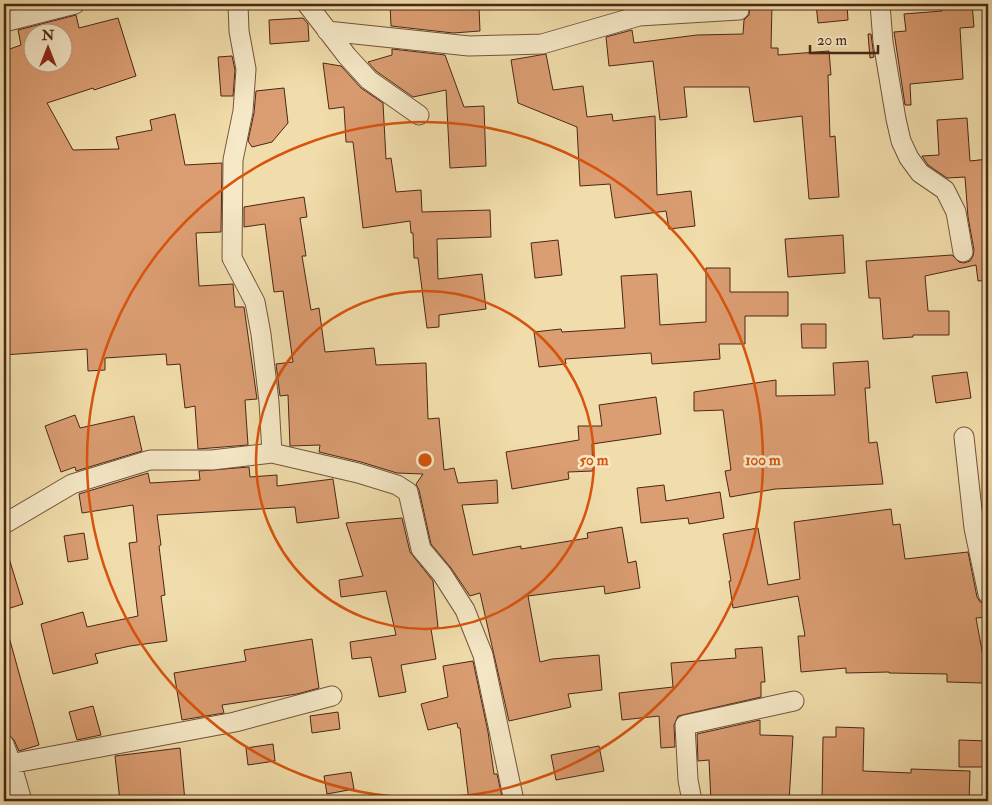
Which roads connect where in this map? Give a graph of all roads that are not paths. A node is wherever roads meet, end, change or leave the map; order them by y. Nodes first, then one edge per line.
1 (75, 4) edge
2 (238, 4) edge
3 (307, 4) edge
4 (739, 4) edge
5 (880, 4) edge
6 (4, 22) edge
7 (327, 31) junction
8 (419, 115) dead end
9 (963, 252) dead end
10 (964, 438) dead end
11 (272, 453) junction
12 (4, 524) edge
13 (981, 526) edge
14 (988, 594) edge
15 (332, 696) dead end
16 (794, 701) dead end
17 (4, 744) edge
18 (7, 764) edge
19 (22, 801) edge
20 (514, 801) edge
21 (692, 801) edge

1 - 6 street
2 - 11 street
3 - 7 street
4 - 7 street
5 - 9 street
7 - 8 street
10 - 13 street
11 - 12 street
11 - 20 street
13 - 14 street
15 - 18 street
16 - 21 street
17 - 18 street
18 - 19 street

